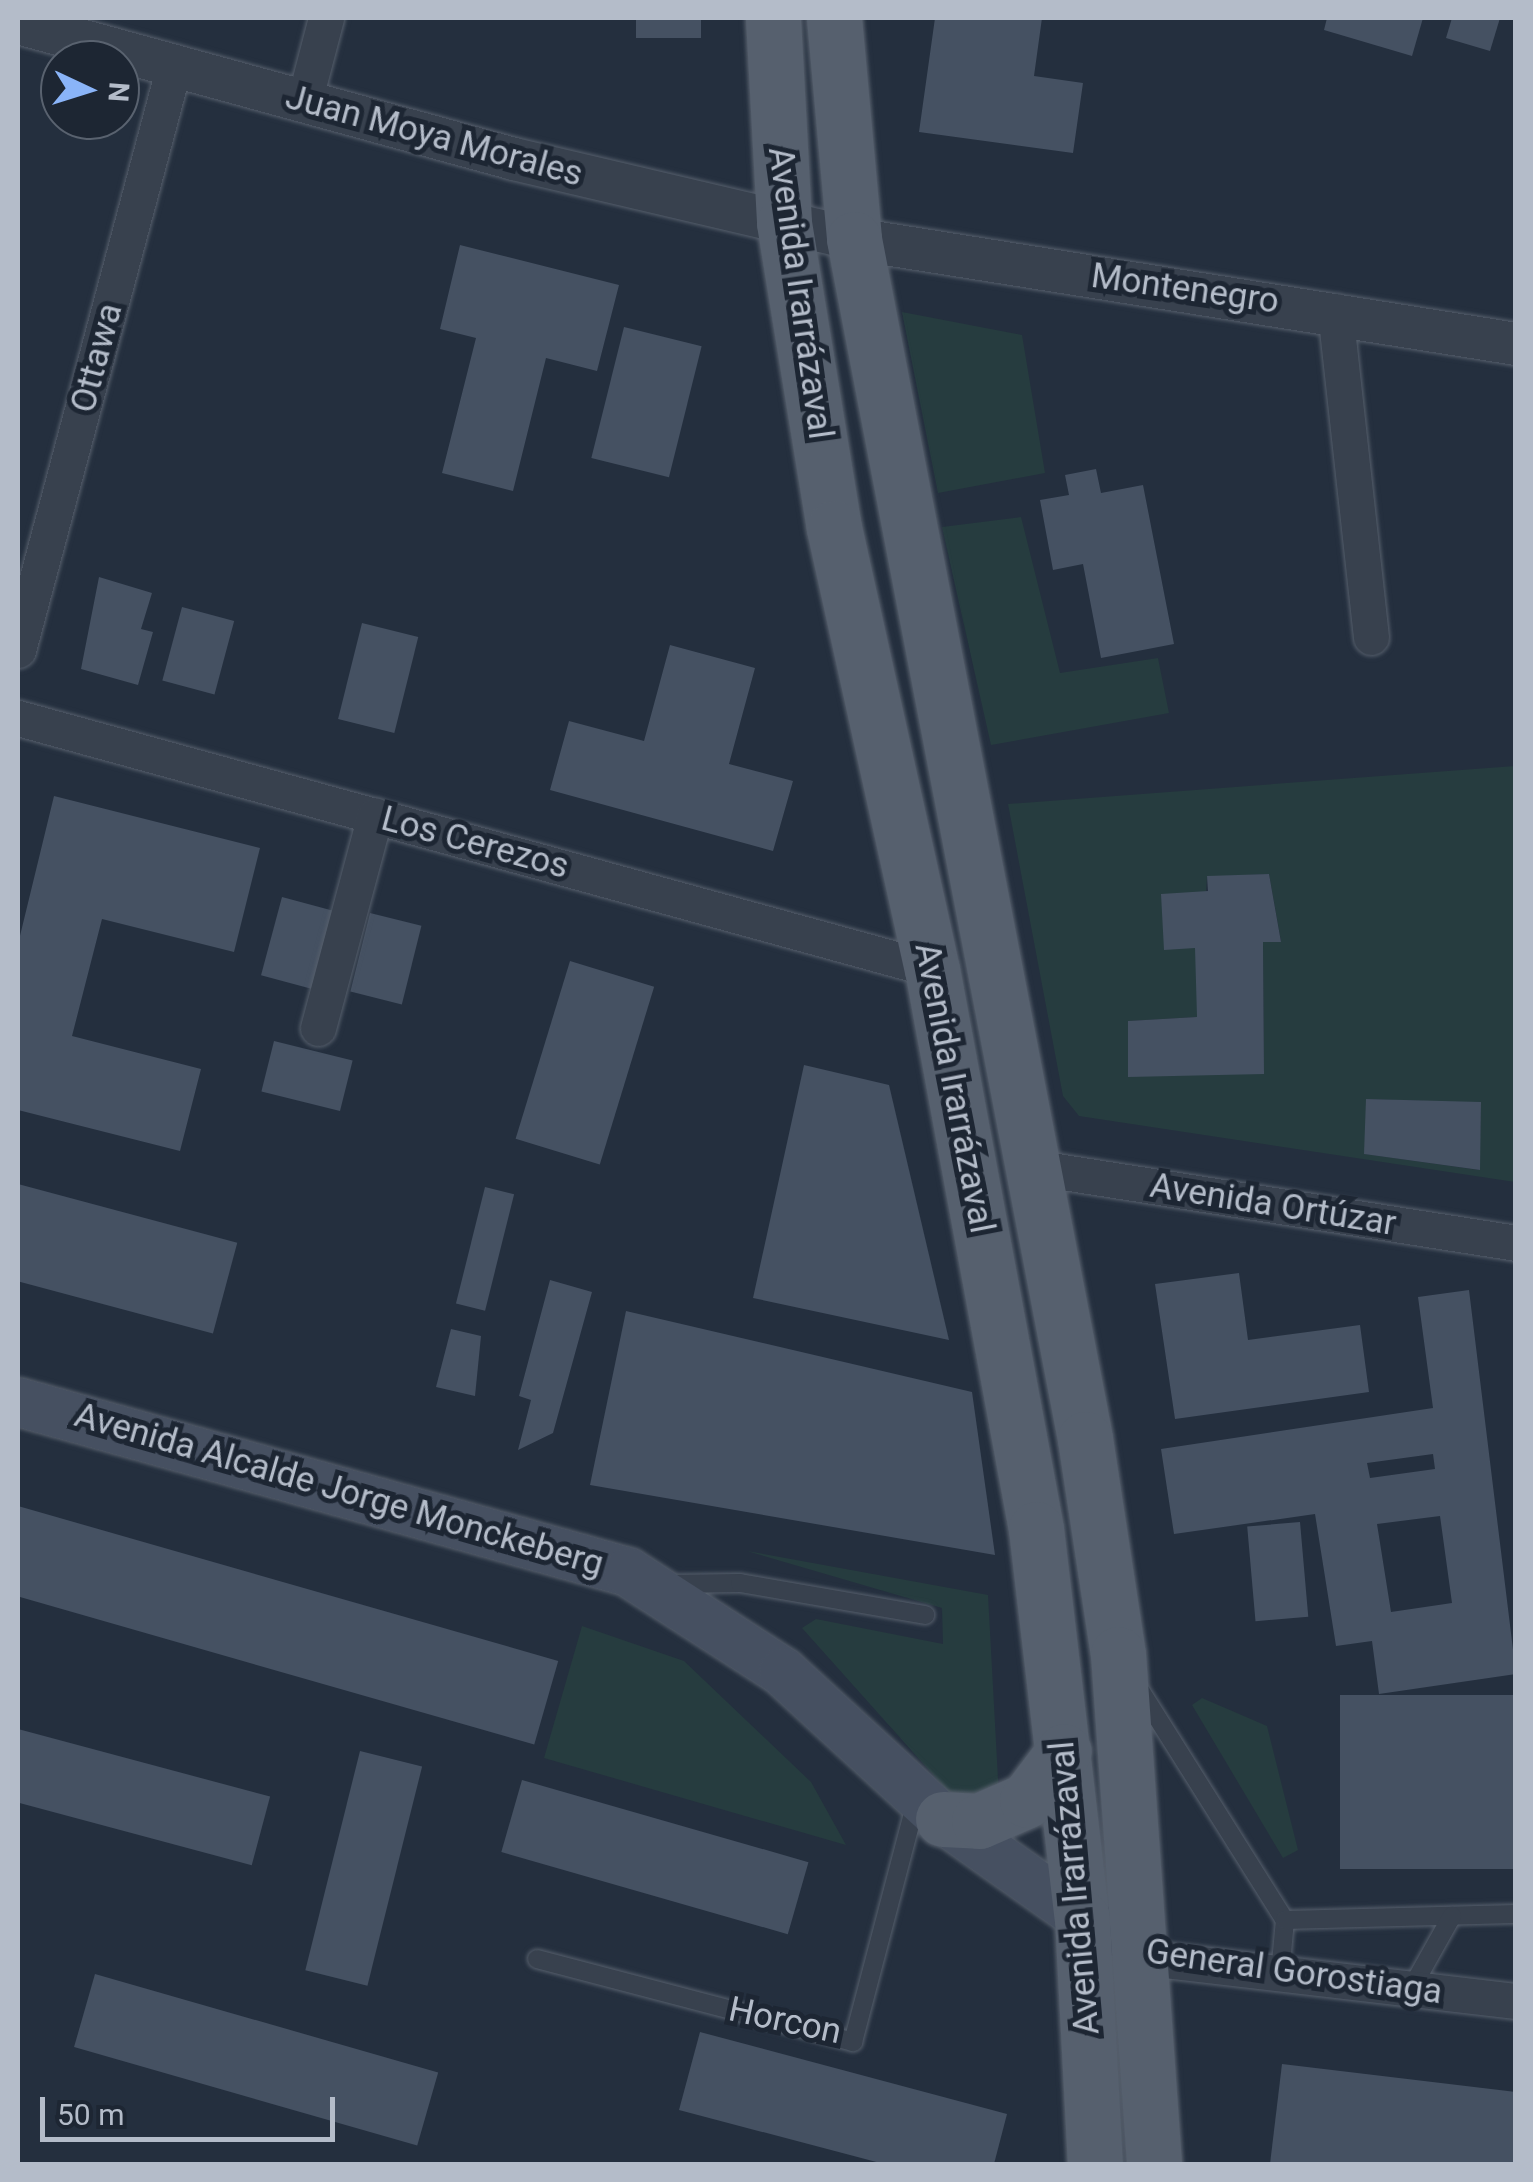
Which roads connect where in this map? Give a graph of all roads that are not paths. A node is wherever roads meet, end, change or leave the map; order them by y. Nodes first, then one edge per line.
1 (326, 18) edge
2 (774, 18) edge
3 (834, 18) edge
4 (27, 22) edge
5 (174, 66) junction
6 (304, 102) junction
7 (784, 223) junction
8 (854, 239) junction
9 (1335, 311) junction
10 (1516, 344) edge
11 (1371, 638) dead end
12 (18, 650) edge
13 (18, 718) edge
14 (374, 816) junction
15 (932, 969) junction
16 (318, 1028) dead end
17 (1031, 1167) junction
18 (1516, 1243) edge
19 (18, 1402) edge
20 (654, 1585) junction
21 (925, 1615) dead end
22 (1118, 1654) junction
23 (1064, 1751) junction
24 (930, 1809) junction
25 (1516, 1914) edge
26 (1452, 1916) junction
27 (1082, 1918) junction
28 (1285, 1920) junction
29 (1140, 1958) junction
30 (537, 1959) dead end
31 (1280, 1974) junction
32 (1411, 1989) junction
33 (1516, 2001) edge
34 (1095, 2164) edge
35 (1154, 2164) edge

1 - 6 street
2 - 7 main road, Avenida Irarrázaval
3 - 8 main road, Avenida Irarrázaval
4 - 5 street, Juan Moya Morales
5 - 6 street, Juan Moya Morales
5 - 12 street, Ottawa
6 - 7 street, Juan Moya Morales
7 - 8 street, Juan Moya Morales
7 - 15 main road, Avenida Irarrázaval
8 - 9 street, Montenegro
8 - 17 main road, Avenida Irarrázaval
9 - 10 street, Montenegro
9 - 11 street
13 - 14 street, Los Cerezos
14 - 15 street, Los Cerezos
14 - 16 street
15 - 23 main road, Avenida Irarrázaval
17 - 18 street, Avenida Ortúzar
17 - 22 main road, Avenida Irarrázaval
19 - 20 main road, Avenida Alcalde Jorge Monckeberg
20 - 21 lane
20 - 24 main road, Avenida Alcalde Jorge Monckeberg
22 - 28 lane
22 - 29 main road, Avenida Irarrázaval
23 - 24 main road
23 - 27 main road, Avenida Irarrázaval
24 - 27 main road, Avenida Alcalde Jorge Monckeberg
24 - 30 lane, Horcon
25 - 26 lane
26 - 28 lane
26 - 32 lane
27 - 29 main road, General Gorostiaga
27 - 34 main road, Avenida Irarrázaval
28 - 31 lane
29 - 31 street, General Gorostiaga
29 - 35 main road, Avenida Irarrázaval
31 - 32 street, General Gorostiaga
32 - 33 street, General Gorostiaga

